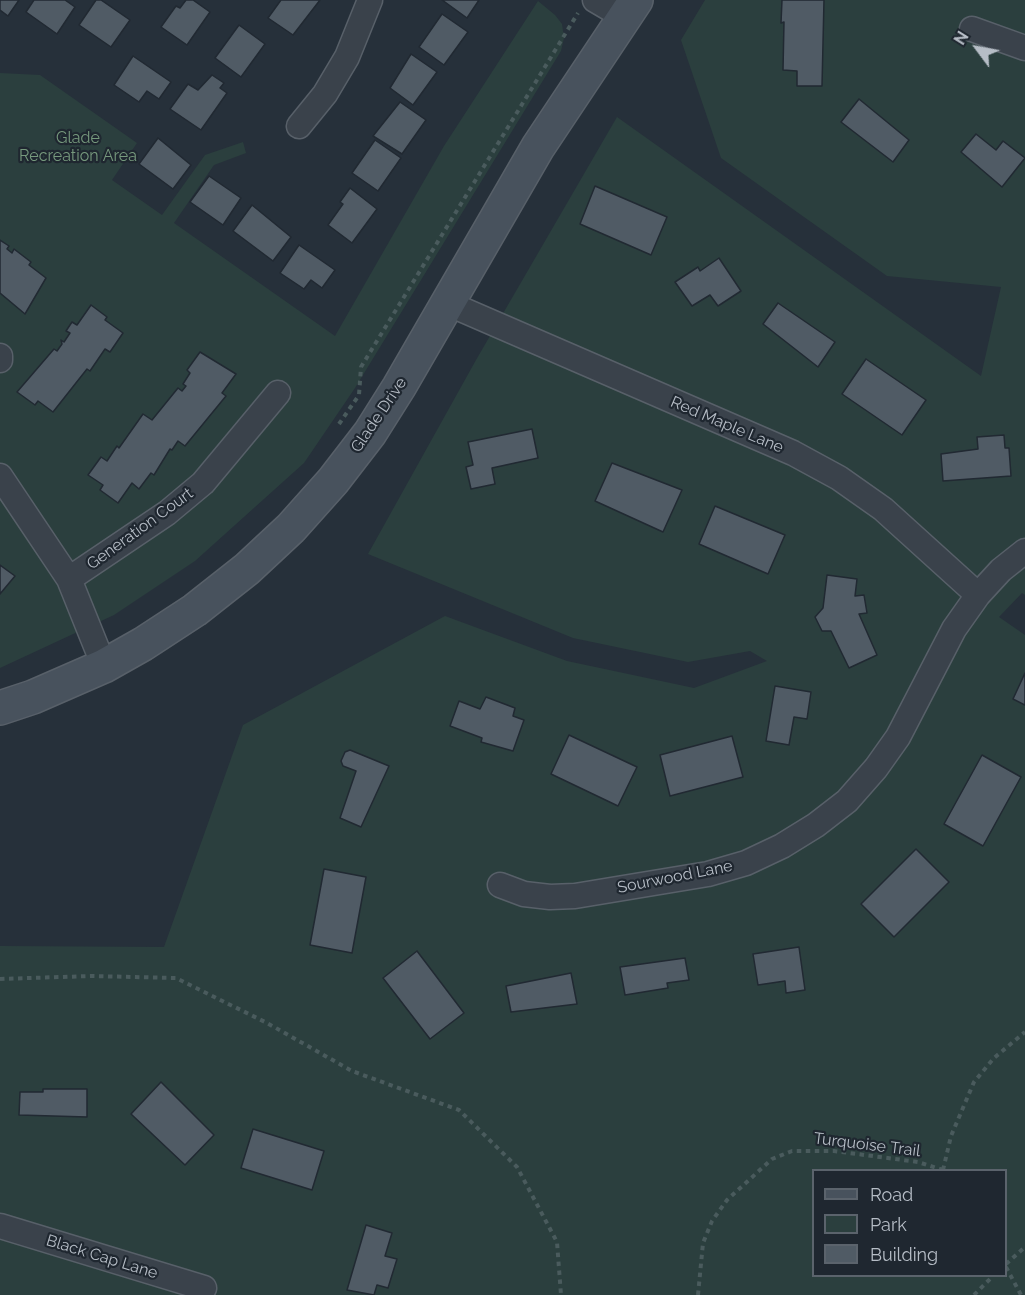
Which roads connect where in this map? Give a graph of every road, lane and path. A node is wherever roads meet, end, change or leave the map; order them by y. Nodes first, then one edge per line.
1 (370, 0) edge
2 (588, 5) edge
3 (630, 9) edge
4 (972, 29) dead end
5 (1025, 48) edge
6 (299, 126) dead end
7 (447, 303) junction
8 (278, 393) dead end
9 (332, 434) dead end
10 (0, 476) edge
11 (1025, 550) edge
12 (69, 579) junction
13 (978, 595) junction
14 (105, 666) junction
15 (0, 708) edge
16 (500, 885) dead end
17 (0, 979) edge
18 (1025, 1032) edge
19 (940, 1169) edge
20 (943, 1169) edge
21 (0, 1226) edge
22 (1025, 1247) edge
23 (1007, 1263) edge
24 (1007, 1269) edge
25 (991, 1277) edge
26 (204, 1288) dead end
27 (561, 1295) edge
28 (698, 1295) edge
29 (974, 1295) edge
30 (1021, 1295) edge

1 - 6 street
2 - 3 street
2 - 9 path
3 - 7 street, Glade Drive
4 - 5 street
7 - 13 street, Red Maple Lane
7 - 14 street, Glade Drive
8 - 12 street, Generation Court
10 - 12 street
11 - 13 street, Sourwood Lane
12 - 14 street
13 - 16 street, Sourwood Lane
14 - 15 street, Glade Drive
17 - 27 path
18 - 20 path, Turquoise Trail
19 - 28 path, Turquoise Trail
21 - 26 street, Black Cap Lane
22 - 23 path
24 - 30 path
25 - 29 path

